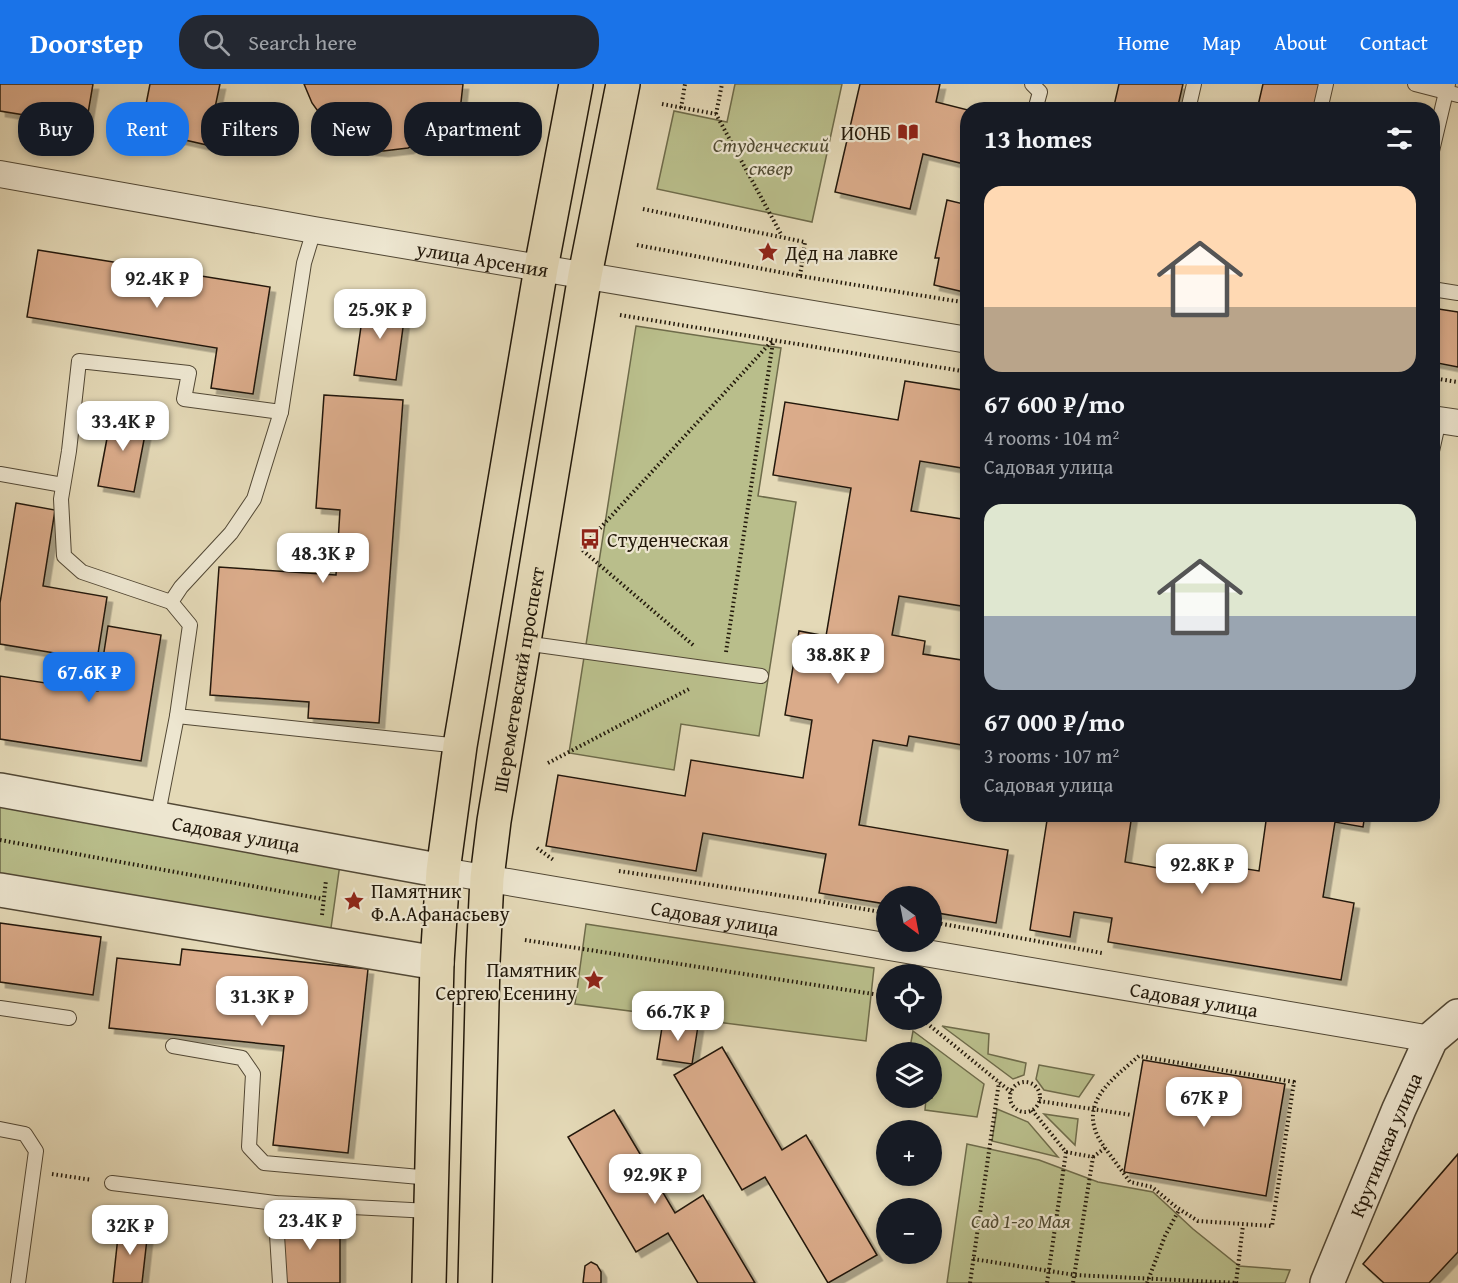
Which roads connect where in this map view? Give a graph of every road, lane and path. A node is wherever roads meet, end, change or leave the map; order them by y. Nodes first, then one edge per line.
1 (576, 84) edge
2 (623, 84) edge
3 (685, 84) edge
4 (722, 84) edge
5 (1032, 84) edge
6 (1194, 84) edge
7 (1326, 84) edge
8 (1415, 84) edge
9 (1451, 90) edge
10 (1037, 102) edge
11 (1190, 102) edge
12 (1322, 102) edge
13 (662, 104) dead end
14 (681, 108) junction
15 (716, 114) junction
16 (1440, 125) edge
17 (0, 174) edge
18 (643, 209) dead end
19 (314, 230) junction
20 (782, 236) junction
21 (637, 245) dead end
22 (541, 268) junction
23 (585, 275) junction
24 (800, 276) junction
25 (1440, 290) edge
26 (1458, 293) edge
27 (960, 302) edge
28 (620, 315) dead end
29 (960, 339) edge
30 (773, 340) junction
31 (960, 371) edge
32 (1440, 379) edge
33 (1458, 382) edge
34 (281, 412) junction
35 (0, 474) edge
36 (63, 485) junction
37 (171, 602) junction
38 (524, 643) junction
39 (723, 671) junction
40 (761, 676) dead end
41 (177, 716) junction
42 (460, 746) junction
43 (548, 763) dead end
44 (0, 790) edge
45 (157, 819) junction
46 (0, 840) edge
47 (537, 848) dead end
48 (565, 863) dead end
49 (612, 870) dead end
50 (443, 871) junction
51 (487, 878) junction
52 (0, 890) edge
53 (323, 899) dead end
54 (876, 911) edge
55 (525, 940) dead end
56 (436, 963) junction
57 (876, 994) edge
58 (0, 1008) edge
59 (1458, 1016) edge
60 (69, 1018) dead end
61 (935, 1030) edge
62 (1431, 1039) junction
63 (173, 1046) dead end
64 (999, 1082) junction
65 (1011, 1092) junction
66 (1039, 1101) junction
67 (1093, 1109) junction
68 (1032, 1110) junction
69 (1132, 1115) dead end
70 (0, 1130) edge
71 (1105, 1148) junction
72 (1066, 1152) junction
73 (1093, 1156) junction
74 (34, 1171) junction
75 (431, 1178) junction
76 (112, 1183) joint
77 (275, 1203) junction
78 (1179, 1210) junction
79 (430, 1211) junction
80 (1243, 1225) junction
81 (973, 1259) junction
82 (1049, 1271) junction
83 (1075, 1275) junction
84 (1148, 1281) edge
85 (18, 1283) edge
86 (280, 1283) edge
87 (429, 1283) edge
88 (475, 1283) edge
89 (970, 1283) edge
90 (1047, 1283) edge
91 (1073, 1283) edge
92 (1237, 1283) edge
93 (1327, 1283) edge

1 - 22 main road
2 - 23 main road, Шереметевский проспект
3 - 14 path
4 - 15 path
5 - 10 lane
6 - 11 lane
7 - 12 lane
8 - 9 lane
9 - 16 lane
13 - 14 path
14 - 15 path
15 - 20 path
17 - 19 street, улица Арсения
18 - 20 path
19 - 22 street, улица Арсения
19 - 34 lane
20 - 24 path
21 - 24 path
22 - 23 street, улица Арсения
22 - 42 main road
23 - 29 street, улица Арсения
23 - 38 main road, Шереметевский проспект
24 - 27 path
25 - 26 lane
28 - 30 path
30 - 31 path
30 - 39 path
30 - 39 path
32 - 33 path
34 - 36 lane
34 - 37 lane
35 - 36 lane
36 - 37 lane
37 - 41 lane
38 - 39 lane
38 - 51 main road, Шереметевский проспект
39 - 40 lane
39 - 43 path
41 - 42 lane
41 - 45 lane
42 - 50 main road
44 - 45 street, Садовая улица
45 - 50 street, Садовая улица
46 - 53 path
47 - 48 path
49 - 54 path
50 - 51 street, Садовая улица
50 - 56 main road
51 - 62 street, Садовая улица
51 - 88 main road, Шереметевский проспект
52 - 56 street
55 - 57 path
56 - 75 main road
58 - 60 lane
59 - 62 street, Крутицкая улица
61 - 64 path
62 - 93 street, Крутицкая улица
63 - 75 lane
64 - 65 path
64 - 81 path
65 - 66 path
65 - 68 path
66 - 67 path
66 - 68 path
67 - 69 path
67 - 71 path
67 - 80 path
68 - 72 path
70 - 74 lane
71 - 73 path
71 - 78 path
72 - 73 path
72 - 82 path
73 - 83 path
74 - 76 path
74 - 85 lane
75 - 79 main road
76 - 77 lane
77 - 79 lane
77 - 86 lane
78 - 80 path
78 - 84 path
79 - 87 main road
80 - 92 path
81 - 82 path
81 - 89 path
82 - 83 path
82 - 90 path
83 - 84 path
83 - 91 path
84 - 92 path

